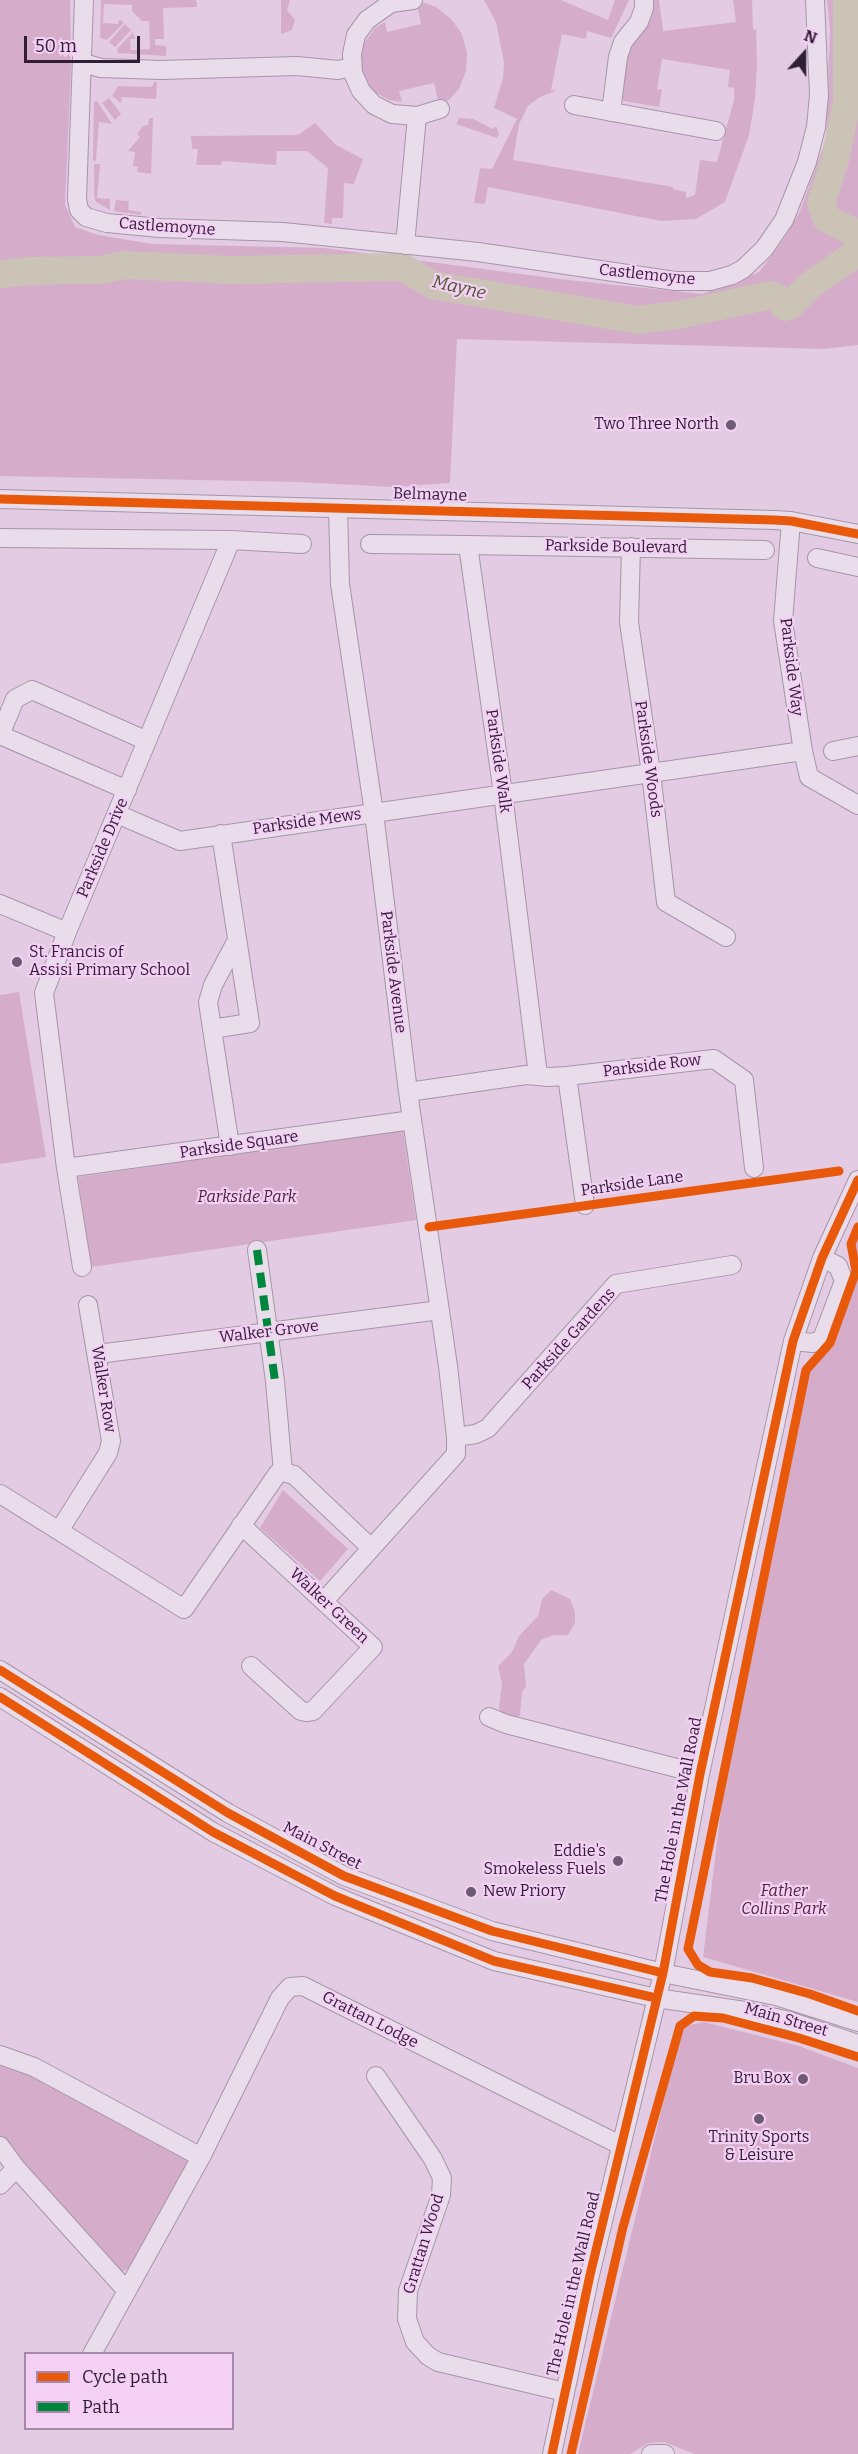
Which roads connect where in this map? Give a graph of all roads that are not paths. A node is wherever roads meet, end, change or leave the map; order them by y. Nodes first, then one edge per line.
1 (84, 0) edge
2 (413, 0) edge
3 (644, 0) edge
4 (815, 0) edge
5 (390, 2) edge
6 (83, 63) junction
7 (352, 67) junction
8 (574, 105) dead end
9 (440, 109) dead end
10 (611, 112) junction
11 (417, 116) junction
12 (716, 131) dead end
13 (405, 245) junction
14 (0, 498) edge
15 (338, 508) junction
16 (791, 521) junction
17 (858, 534) edge
18 (0, 538) edge
19 (231, 540) junction
20 (302, 544) dead end
21 (370, 544) dead end
22 (468, 545) junction
23 (631, 547) junction
24 (765, 550) dead end
25 (817, 558) dead end
26 (858, 567) edge
27 (0, 735) edge
28 (147, 741) junction
29 (802, 746) junction
30 (858, 746) edge
31 (833, 751) dead end
32 (651, 773) junction
33 (127, 790) junction
34 (503, 794) junction
35 (858, 805) edge
36 (374, 813) junction
37 (117, 814) junction
38 (220, 834) junction
39 (0, 904) edge
40 (67, 932) junction
41 (726, 937) dead end
42 (236, 942) junction
43 (212, 1029) junction
44 (538, 1075) junction
45 (567, 1076) junction
46 (408, 1092) junction
47 (412, 1120) junction
48 (230, 1146) junction
49 (66, 1168) junction
50 (754, 1168) dead end
51 (858, 1179) edge
52 (585, 1205) dead end
53 (257, 1250) dead end
54 (822, 1258) junction
55 (732, 1265) dead end
56 (82, 1267) dead end
57 (88, 1305) dead end
58 (441, 1310) junction
59 (268, 1332) junction
60 (794, 1341) junction
61 (98, 1354) junction
62 (456, 1437) junction
63 (284, 1472) junction
64 (0, 1494) edge
65 (241, 1525) junction
66 (59, 1531) junction
67 (371, 1548) junction
68 (324, 1601) junction
69 (250, 1665) dead end
70 (0, 1671) edge
71 (0, 1697) edge
72 (489, 1718) dead end
73 (700, 1774) junction
74 (344, 1876) junction
75 (335, 1896) junction
76 (663, 1973) junction
77 (656, 1998) junction
78 (858, 2022) edge
79 (858, 2044) edge
80 (0, 2055) edge
81 (376, 2076) dead end
82 (621, 2145) junction
83 (0, 2146) edge
84 (201, 2157) junction
85 (16, 2168) junction
86 (0, 2185) edge
87 (126, 2290) junction
88 (93, 2352) edge
89 (565, 2392) junction
90 (552, 2454) edge
91 (651, 2454) edge
92 (665, 2454) edge

1 - 6 street, Castlemoyne
2 - 5 street
3 - 10 street
4 - 13 street, Castlemoyne
5 - 7 street
6 - 7 street
6 - 13 street, Castlemoyne
7 - 11 street
8 - 10 street
9 - 11 street
10 - 12 street
11 - 13 street
14 - 15 street, Belmayne
15 - 16 street, Belmayne
15 - 36 street, Parkside Avenue
16 - 17 street, Belmayne
16 - 29 street, Parkside Way
18 - 19 street
19 - 20 street
19 - 28 street, Parkside Drive
21 - 22 street
22 - 23 street, Parkside Boulevard
22 - 34 street, Parkside Walk
23 - 24 street, Parkside Boulevard
23 - 32 street, Parkside Woods
25 - 26 street
27 - 28 street
27 - 33 street
28 - 33 street, Parkside Drive
29 - 32 street, Parkside Mews
29 - 35 street, Parkside Way
30 - 31 street
32 - 34 street, Parkside Mews
32 - 41 street, Parkside Woods
33 - 37 street, Parkside Drive
34 - 36 street, Parkside Mews
34 - 44 street, Parkside Walk
36 - 38 street, Parkside Mews
36 - 46 street, Parkside Avenue
37 - 38 street, Parkside Mews
37 - 40 street, Parkside Drive
38 - 42 street
39 - 40 street
40 - 49 street, Parkside Drive
42 - 43 street
42 - 43 street
43 - 48 street
44 - 45 street, Parkside Row
44 - 46 street
45 - 50 street, Parkside Row
45 - 52 street
46 - 47 street, Parkside Avenue
47 - 48 street, Parkside Square
47 - 58 street, Parkside Avenue
48 - 49 street, Parkside Square
49 - 56 street, Parkside Drive
51 - 54 street, The Hole in the Wall Road
53 - 59 street
54 - 60 street, The Hole in the Wall Road
54 - 60 street
55 - 62 street, Parkside Gardens
57 - 61 street, Walker Row
58 - 59 street, Walker Grove
58 - 62 street, Parkside Avenue
59 - 61 street, Walker Grove
59 - 63 street
60 - 73 street, The Hole in the Wall Road
61 - 66 street, Walker Row
62 - 67 street
63 - 65 street
63 - 67 street
64 - 66 street
65 - 66 street
65 - 68 street, Walker Green
67 - 68 street
68 - 69 street, Walker Green
70 - 74 street, Main Street
71 - 75 street, Main Street
72 - 73 street
73 - 76 street, The Hole in the Wall Road
74 - 75 street, Main Street
74 - 76 street, Main Street
75 - 77 street, Main Street
76 - 77 street, The Hole in the Wall Road
76 - 78 street, Main Street
77 - 79 street, Main Street
77 - 82 street, The Hole in the Wall Road
80 - 84 street
81 - 89 street, Grattan Wood
82 - 84 street, Grattan Lodge
82 - 89 street, The Hole in the Wall Road
83 - 85 street
84 - 87 street, Grattan Lodge
85 - 86 street
85 - 87 street
87 - 88 street, Grattan Lodge
89 - 90 street, The Hole in the Wall Road
91 - 92 street

